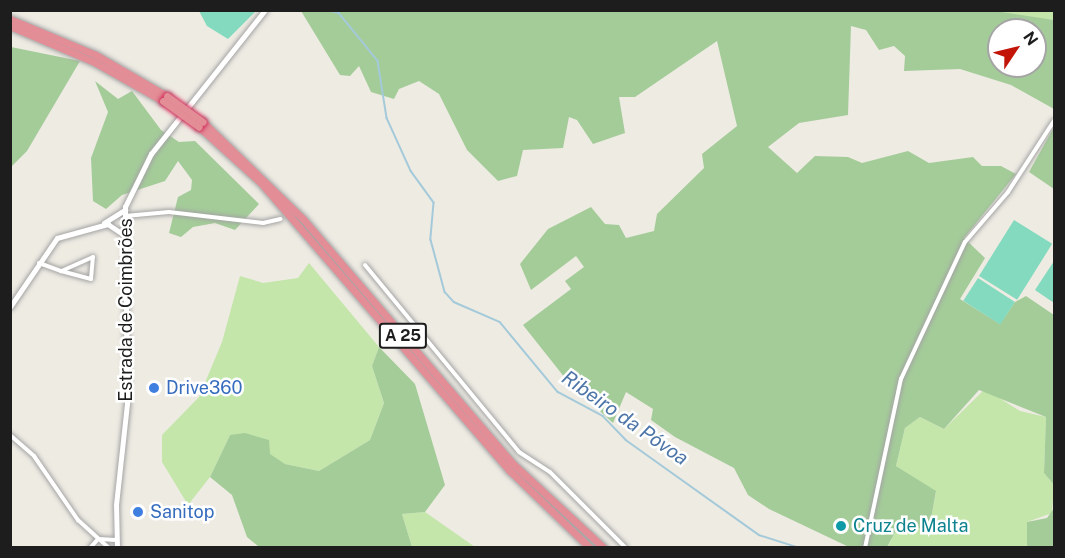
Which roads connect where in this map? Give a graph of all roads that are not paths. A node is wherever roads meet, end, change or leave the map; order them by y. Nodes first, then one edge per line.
1 (264, 11) edge
2 (10, 19) edge
3 (10, 26) edge
4 (165, 98) junction
5 (1054, 121) edge
6 (201, 125) junction
7 (124, 216) junction
8 (281, 219) dead end
9 (108, 224) junction
10 (88, 230) junction
11 (123, 235) junction
12 (38, 263) junction
13 (365, 265) dead end
14 (61, 271) junction
15 (10, 307) edge
16 (10, 435) edge
17 (98, 539) junction
18 (116, 540) junction
19 (90, 548) edge
20 (109, 548) edge
21 (117, 548) edge
22 (590, 548) edge
23 (604, 548) edge
24 (626, 548) edge
25 (865, 548) edge

1 - 7 street, Estrada de Coimbrões
2 - 4 highway, A 25
3 - 4 highway, A 25
4 - 6 highway, A 25, bridge
5 - 25 street
6 - 22 highway, A 25
6 - 23 highway, A 25
7 - 8 street
7 - 9 street
7 - 10 street
7 - 11 street, Estrada de Coimbrões
9 - 10 street
9 - 11 street
10 - 12 street
11 - 18 street, Estrada de Coimbrões
12 - 14 street
12 - 15 street
13 - 24 street
14 - 14 street
16 - 17 street
17 - 18 street
17 - 19 street
17 - 20 street
18 - 21 street, Estrada de Coimbrões

